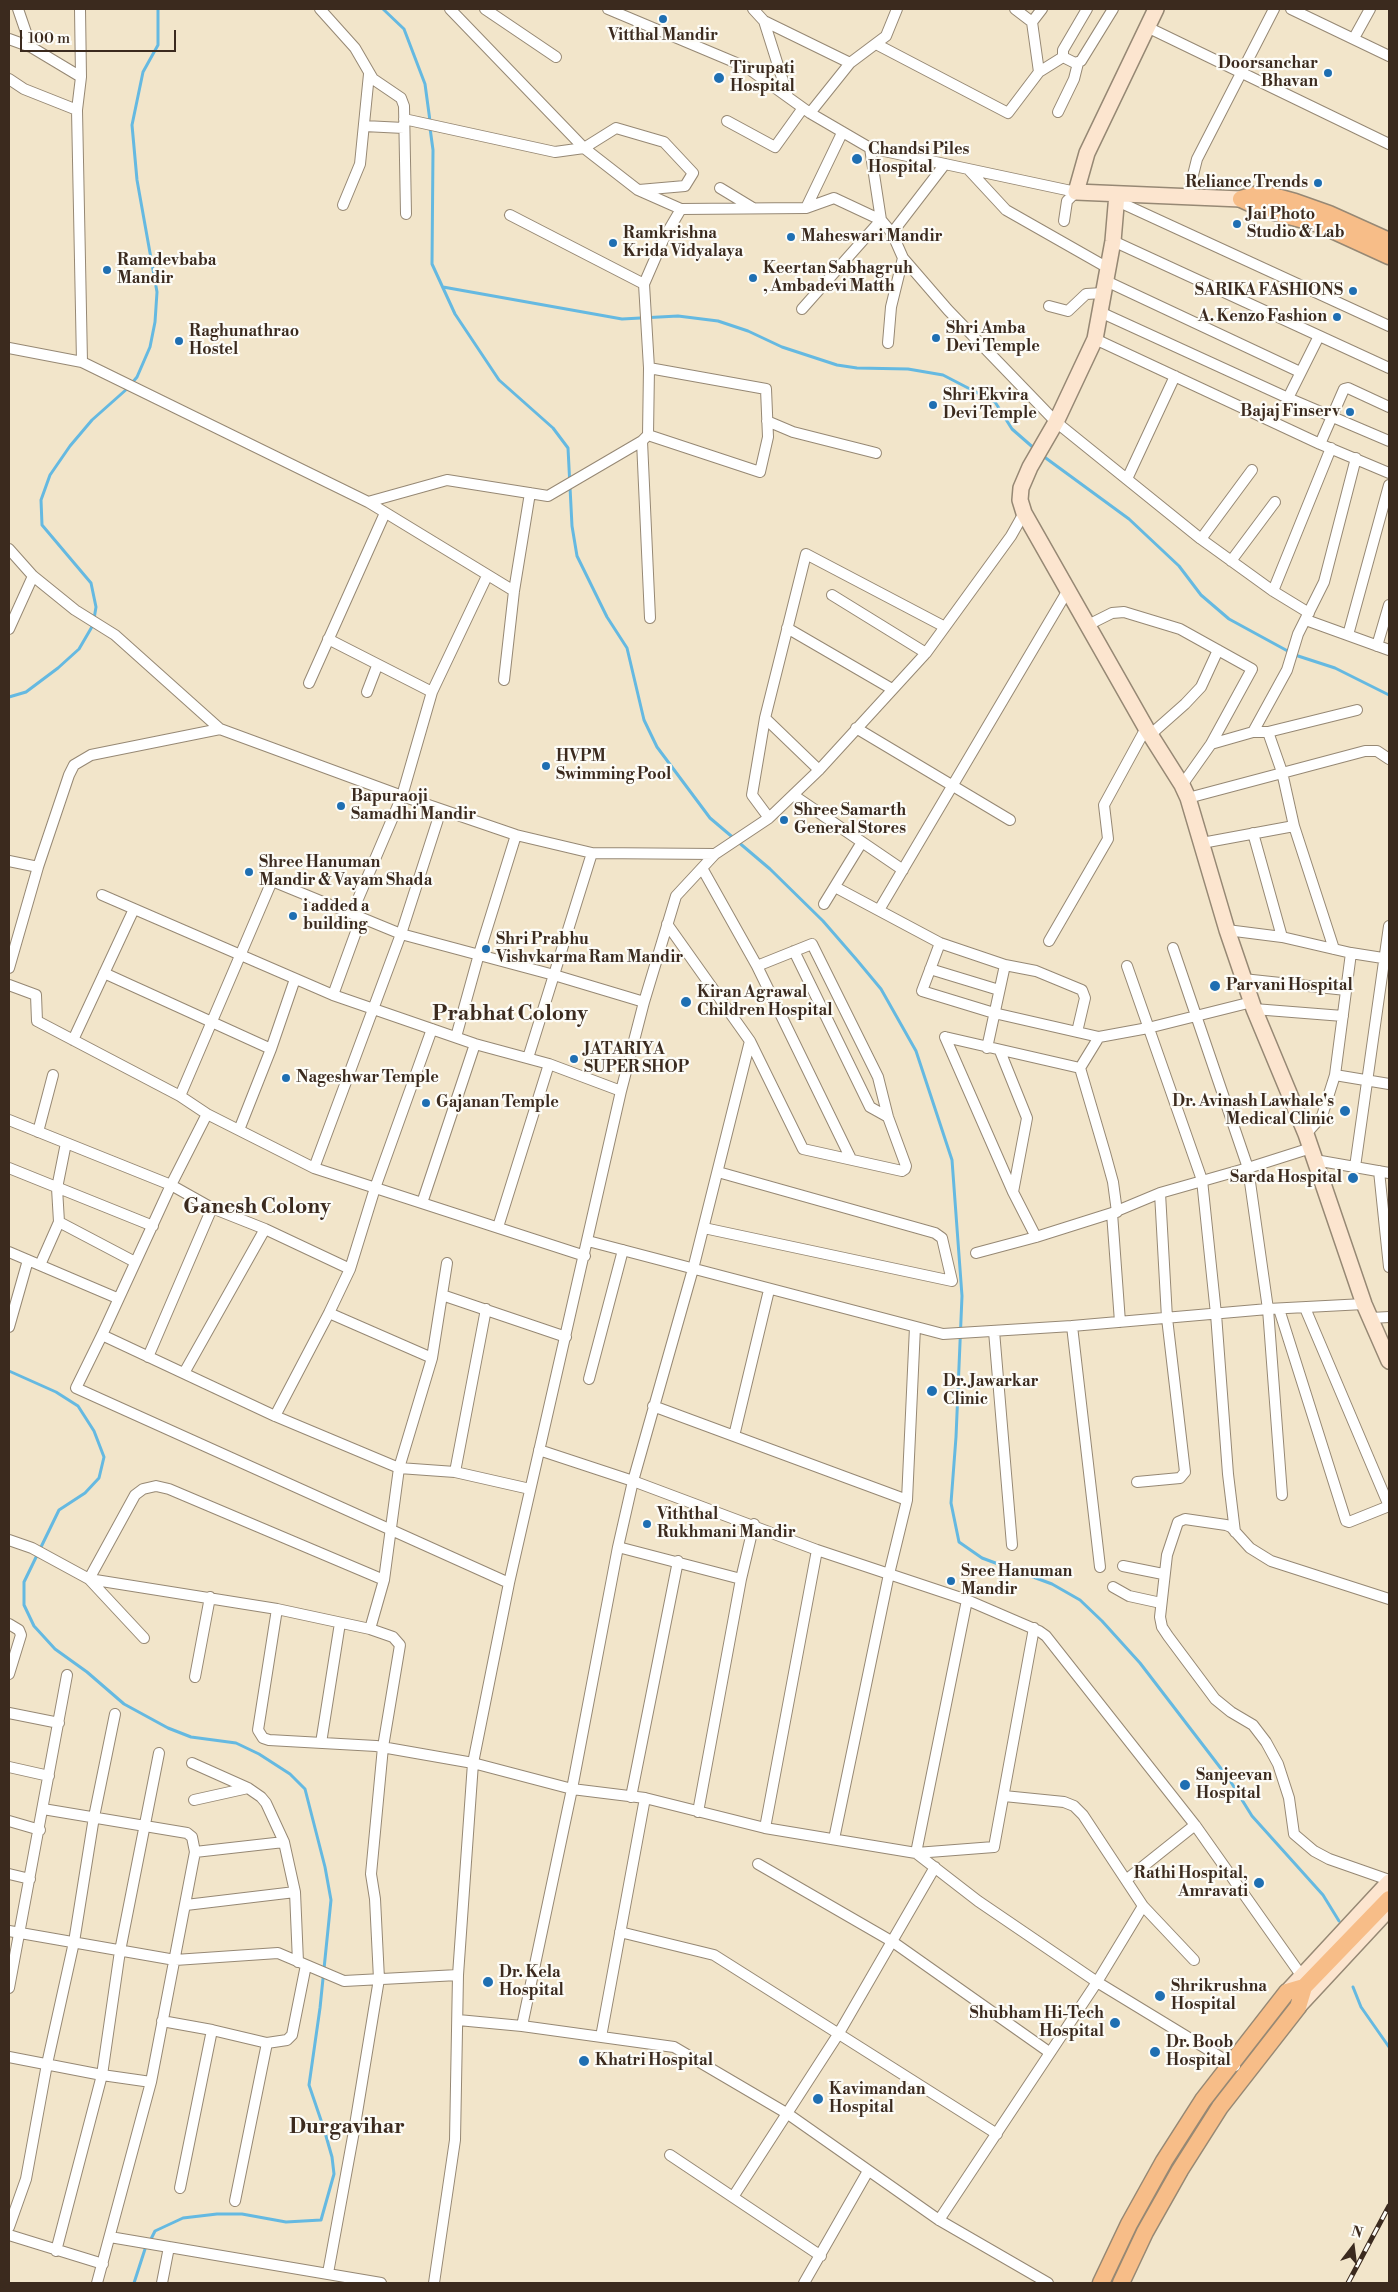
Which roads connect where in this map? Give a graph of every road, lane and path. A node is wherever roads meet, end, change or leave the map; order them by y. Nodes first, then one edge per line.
1 (18, 9) edge
2 (80, 9) edge
3 (320, 9) edge
4 (450, 9) edge
5 (484, 9) edge
6 (608, 9) edge
7 (753, 9) edge
8 (897, 9) edge
9 (1016, 9) edge
10 (1042, 9) edge
11 (1087, 9) edge
12 (1112, 9) edge
13 (1156, 9) edge
14 (1274, 9) edge
15 (1291, 9) edge
16 (1370, 9) edge
17 (764, 20) junction
18 (1032, 22) junction
19 (1147, 27) junction
20 (9, 38) edge
21 (1354, 38) junction
22 (876, 44) junction
23 (31, 47) junction
24 (556, 56) dead end
25 (1389, 56) edge
26 (1063, 57) junction
27 (850, 63) junction
28 (1078, 63) junction
29 (1039, 72) junction
30 (1243, 72) junction
31 (369, 74) junction
32 (81, 77) junction
33 (9, 79) edge
34 (788, 97) junction
35 (77, 110) junction
36 (806, 110) junction
37 (1058, 112) dead end
38 (727, 121) dead end
39 (407, 122) junction
40 (364, 126) junction
41 (842, 133) junction
42 (1389, 144) edge
43 (584, 148) junction
44 (870, 148) junction
45 (945, 164) junction
46 (968, 170) junction
47 (720, 188) dead end
48 (638, 190) junction
49 (1076, 192) junction
50 (1188, 195) junction
51 (1117, 198) junction
52 (1241, 199) junction
53 (343, 205) dead end
54 (754, 208) junction
55 (806, 208) junction
56 (681, 209) junction
57 (406, 214) dead end
58 (510, 214) dead end
59 (881, 220) junction
60 (1064, 221) dead end
61 (892, 233) junction
62 (1113, 241) junction
63 (1389, 241) edge
64 (1389, 256) edge
65 (902, 258) junction
66 (1106, 280) junction
67 (644, 284) junction
68 (1049, 306) dead end
69 (802, 309) dead end
70 (1100, 312) junction
71 (1389, 326) edge
72 (1319, 336) junction
73 (1095, 339) junction
74 (888, 344) dead end
75 (9, 348) edge
76 (82, 362) junction
77 (649, 368) junction
78 (1389, 368) edge
79 (1300, 372) junction
80 (1175, 376) junction
81 (1288, 398) junction
82 (1389, 407) edge
83 (1332, 416) junction
84 (768, 421) junction
85 (1056, 422) junction
86 (645, 438) junction
87 (1389, 441) edge
88 (1320, 444) junction
89 (1331, 448) junction
90 (876, 453) dead end
91 (1356, 458) junction
92 (1252, 470) dead end
93 (1389, 473) edge
94 (1127, 479) junction
95 (1389, 485) edge
96 (530, 493) junction
97 (368, 502) junction
98 (1275, 502) dead end
99 (385, 513) junction
100 (1024, 513) junction
101 (1201, 539) junction
102 (9, 549) edge
103 (1231, 560) junction
104 (33, 576) junction
105 (487, 576) junction
106 (1068, 590) junction
107 (514, 591) junction
108 (1273, 591) junction
109 (832, 595) dead end
110 (1389, 605) edge
111 (1308, 617) junction
112 (650, 618) dead end
113 (1088, 625) junction
114 (946, 627) junction
115 (787, 628) junction
116 (9, 629) edge
117 (1348, 635) junction
118 (328, 640) junction
119 (1377, 646) junction
120 (1218, 650) junction
121 (1389, 650) edge
122 (926, 653) junction
123 (377, 666) junction
124 (504, 680) dead end
125 (308, 683) dead end
126 (892, 688) junction
127 (367, 692) dead end
128 (432, 692) junction
129 (1357, 710) dead end
130 (765, 718) junction
131 (856, 728) junction
132 (220, 729) junction
133 (1148, 731) junction
134 (1253, 732) junction
135 (1268, 732) junction
136 (1211, 744) junction
137 (1389, 759) edge
138 (819, 770) junction
139 (1282, 772) junction
140 (953, 786) junction
141 (1185, 792) junction
142 (792, 795) junction
143 (402, 796) junction
144 (441, 810) junction
145 (769, 818) junction
146 (1010, 820) dead end
147 (1294, 826) junction
148 (1253, 833) junction
149 (516, 835) junction
150 (862, 842) junction
151 (1202, 843) junction
152 (718, 852) junction
153 (592, 853) junction
154 (9, 861) edge
155 (38, 867) junction
156 (702, 868) junction
157 (903, 870) junction
158 (835, 886) junction
159 (102, 895) dead end
160 (824, 904) dead end
161 (134, 909) junction
162 (879, 910) junction
163 (361, 918) junction
164 (667, 924) junction
165 (1389, 926) edge
166 (1227, 930) junction
167 (401, 934) junction
168 (1282, 937) junction
169 (1049, 941) dead end
170 (940, 943) junction
171 (1173, 948) dead end
172 (1334, 949) junction
173 (794, 951) junction
174 (1351, 953) junction
175 (479, 954) junction
176 (241, 956) junction
177 (1387, 958) edge
178 (1005, 965) junction
179 (757, 966) junction
180 (1127, 966) dead end
181 (9, 968) edge
182 (930, 969) junction
183 (104, 973) junction
184 (554, 975) junction
185 (294, 979) junction
186 (1244, 979) junction
187 (9, 985) edge
188 (999, 990) junction
189 (1346, 990) junction
190 (332, 995) junction
191 (644, 1002) junction
192 (1253, 1006) junction
193 (374, 1010) junction
194 (994, 1013) junction
195 (1196, 1016) junction
196 (1343, 1016) junction
197 (212, 1021) junction
198 (1148, 1028) junction
199 (432, 1029) junction
200 (1077, 1032) junction
201 (456, 1037) junction
202 (1099, 1037) junction
203 (73, 1040) junction
204 (750, 1040) junction
205 (475, 1044) junction
206 (987, 1048) junction
207 (271, 1049) junction
208 (1000, 1051) junction
209 (528, 1058) junction
210 (549, 1064) junction
211 (1080, 1068) junction
212 (53, 1075) dead end
213 (1335, 1075) junction
214 (1366, 1080) junction
215 (1389, 1084) edge
216 (621, 1091) junction
217 (180, 1096) junction
218 (207, 1114) junction
219 (888, 1117) junction
220 (9, 1120) edge
221 (239, 1130) junction
222 (38, 1132) junction
223 (66, 1143) junction
224 (1310, 1147) junction
225 (851, 1159) junction
226 (1356, 1167) junction
227 (9, 1168) edge
228 (314, 1168) junction
229 (1248, 1168) junction
230 (718, 1172) junction
231 (1384, 1172) edge
232 (1202, 1180) junction
233 (171, 1184) junction
234 (57, 1188) junction
235 (375, 1188) junction
236 (1012, 1192) junction
237 (1160, 1193) junction
238 (422, 1203) junction
239 (212, 1208) junction
240 (1115, 1212) junction
241 (59, 1222) junction
242 (153, 1226) junction
243 (498, 1227) junction
244 (704, 1228) junction
245 (265, 1229) junction
246 (1036, 1238) junction
247 (588, 1241) junction
248 (624, 1250) junction
249 (9, 1252) edge
250 (976, 1253) dead end
251 (585, 1256) junction
252 (28, 1260) junction
253 (135, 1262) junction
254 (447, 1263) dead end
255 (40, 1265) junction
256 (1389, 1267) edge
257 (350, 1269) junction
258 (694, 1269) junction
259 (769, 1290) junction
260 (442, 1295) junction
261 (117, 1298) junction
262 (1364, 1304) junction
263 (1305, 1308) junction
264 (486, 1309) junction
265 (1268, 1309) junction
266 (1279, 1309) junction
267 (329, 1313) junction
268 (1216, 1314) junction
269 (1389, 1317) edge
270 (1167, 1318) junction
271 (1371, 1318) junction
272 (1120, 1322) junction
273 (1072, 1326) junction
274 (9, 1327) edge
275 (915, 1327) junction
276 (994, 1331) junction
277 (102, 1335) junction
278 (566, 1337) junction
279 (148, 1356) junction
280 (432, 1358) junction
281 (1389, 1361) edge
282 (184, 1374) junction
283 (589, 1379) dead end
284 (653, 1406) junction
285 (274, 1416) junction
286 (734, 1436) junction
287 (539, 1450) junction
288 (399, 1468) junction
289 (455, 1472) junction
290 (633, 1481) junction
291 (1137, 1482) dead end
292 (530, 1489) junction
293 (1282, 1495) dead end
294 (907, 1500) junction
295 (1389, 1506) edge
296 (754, 1524) junction
297 (390, 1530) junction
298 (1235, 1532) junction
299 (9, 1540) edge
300 (1012, 1545) dead end
301 (618, 1547) junction
302 (817, 1550) junction
303 (678, 1561) junction
304 (1123, 1566) dead end
305 (1100, 1567) dead end
306 (889, 1574) junction
307 (1163, 1574) junction
308 (89, 1579) junction
309 (741, 1579) junction
310 (384, 1580) junction
311 (509, 1583) junction
312 (1113, 1587) dead end
313 (210, 1597) junction
314 (1389, 1599) edge
315 (967, 1600) junction
316 (1161, 1603) junction
317 (277, 1609) junction
318 (340, 1623) junction
319 (9, 1624) edge
320 (1034, 1628) junction
321 (370, 1629) junction
322 (144, 1638) dead end
323 (9, 1674) edge
324 (67, 1674) dead end
325 (195, 1677) dead end
326 (9, 1713) edge
327 (115, 1714) dead end
328 (59, 1723) junction
329 (321, 1743) junction
330 (383, 1747) junction
331 (160, 1753) dead end
332 (192, 1763) dead end
333 (473, 1763) junction
334 (9, 1767) edge
335 (49, 1776) junction
336 (248, 1788) junction
337 (572, 1789) junction
338 (1004, 1796) junction
339 (631, 1797) junction
340 (645, 1798) junction
341 (194, 1800) dead end
342 (43, 1809) junction
343 (698, 1812) junction
344 (94, 1817) junction
345 (9, 1821) edge
346 (146, 1825) junction
347 (1195, 1825) junction
348 (765, 1828) junction
349 (40, 1830) junction
350 (834, 1839) junction
351 (284, 1842) junction
352 (195, 1852) junction
353 (916, 1853) junction
354 (758, 1864) dead end
355 (934, 1867) junction
356 (9, 1874) edge
357 (30, 1879) junction
358 (1126, 1880) junction
359 (1389, 1880) edge
360 (294, 1892) junction
361 (1389, 1899) edge
362 (186, 1904) junction
363 (1143, 1906) junction
364 (1389, 1909) edge
365 (14, 1932) edge
366 (620, 1932) junction
367 (74, 1942) junction
368 (893, 1942) junction
369 (120, 1950) junction
370 (175, 1960) junction
371 (1194, 1960) dead end
372 (306, 1965) junction
373 (458, 1975) junction
374 (379, 1979) junction
375 (1097, 1982) junction
376 (1305, 1982) junction
377 (9, 1986) edge
378 (1298, 2007) junction
379 (458, 2020) junction
380 (162, 2021) junction
381 (522, 2026) junction
382 (212, 2030) junction
383 (839, 2033) junction
384 (602, 2037) junction
385 (267, 2043) junction
386 (1049, 2052) junction
387 (9, 2057) edge
388 (47, 2064) junction
389 (1231, 2064) junction
390 (1246, 2073) junction
391 (102, 2076) junction
392 (151, 2082) junction
393 (788, 2114) junction
394 (997, 2134) junction
395 (670, 2155) dead end
396 (868, 2171) junction
397 (180, 2188) dead end
398 (733, 2197) junction
399 (235, 2201) dead end
400 (939, 2220) junction
401 (9, 2227) edge
402 (9, 2235) edge
403 (110, 2237) junction
404 (169, 2247) junction
405 (56, 2250) junction
406 (821, 2256) junction
407 (103, 2264) junction
408 (328, 2273) junction
409 (97, 2283) edge
410 (162, 2283) edge
411 (381, 2283) edge
412 (434, 2283) edge
413 (804, 2283) edge
414 (1048, 2283) edge
415 (1101, 2283) edge
416 (1121, 2283) edge

1 - 23 street
2 - 32 street
3 - 31 street
4 - 43 street
5 - 24 street
6 - 34 street
7 - 17 street
8 - 22 street
9 - 18 street
10 - 18 street
11 - 26 street
12 - 28 street
13 - 19 main road
14 - 30 street
15 - 21 street
16 - 21 street
17 - 27 street
17 - 34 street
18 - 29 street
19 - 30 street
19 - 49 main road
20 - 23 street
21 - 25 street
22 - 27 street
22 - 29 street
23 - 32 street
26 - 28 street
26 - 29 street
27 - 36 street
28 - 37 street
30 - 42 street
30 - 50 street
31 - 39 street
31 - 40 street
32 - 35 street
33 - 35 street
34 - 36 street
35 - 76 street
36 - 38 street
36 - 41 street
39 - 40 street
39 - 43 street
39 - 57 street
40 - 53 street
41 - 44 street
41 - 55 street
43 - 48 street
43 - 48 street
44 - 45 street
44 - 59 street
45 - 46 street
45 - 61 street
46 - 49 street
46 - 66 street
47 - 54 street
48 - 56 street
49 - 51 main road
49 - 60 street
50 - 51 main road
50 - 52 main road
51 - 62 main road
51 - 71 street
52 - 63 main road
52 - 64 main road
54 - 55 street
54 - 56 street
55 - 59 street
56 - 67 street
58 - 67 street
59 - 61 street
59 - 69 street
61 - 65 street
62 - 66 main road
62 - 72 street
65 - 74 street
65 - 85 street
66 - 68 street
66 - 70 main road
66 - 79 street
67 - 77 street
70 - 73 main road
70 - 81 street
72 - 78 street
72 - 79 street
73 - 80 street
73 - 85 main road
75 - 76 street
76 - 97 street
77 - 84 street
77 - 86 street
79 - 81 street
80 - 88 street
80 - 94 street
81 - 83 street
82 - 83 street
83 - 87 street
83 - 88 street
84 - 86 street
84 - 90 street
85 - 94 street
85 - 100 main road
86 - 96 street
86 - 112 street
88 - 89 street
89 - 91 street
89 - 108 street
91 - 93 street
91 - 111 street
92 - 101 street
94 - 101 street
95 - 117 street
96 - 97 street
96 - 107 street
97 - 99 street
98 - 103 street
99 - 105 street
99 - 118 street
100 - 106 main road
100 - 114 street
101 - 103 street
102 - 104 street
103 - 108 street
104 - 116 street
104 - 132 street
105 - 107 street
105 - 128 street
106 - 113 main road
106 - 140 street
107 - 124 street
108 - 111 street
109 - 122 street
110 - 119 street
111 - 117 street
111 - 134 street
113 - 120 street
113 - 133 main road
114 - 115 street
114 - 122 street
115 - 126 street
115 - 130 street
117 - 119 street
118 - 123 street
118 - 125 street
119 - 121 street
120 - 133 street
120 - 136 street
122 - 126 street
123 - 127 street
123 - 128 street
126 - 131 street
128 - 143 street
129 - 135 street
130 - 138 street
130 - 145 street
131 - 138 street
131 - 140 street
132 - 143 street
132 - 155 street
133 - 141 main road
133 - 169 street
134 - 135 street
134 - 136 street
135 - 139 street
136 - 141 street
137 - 139 street
138 - 142 street
139 - 141 street
139 - 147 street
140 - 146 street
140 - 157 street
141 - 151 main road
142 - 145 street
142 - 150 street
143 - 144 street
143 - 163 street
144 - 149 street
144 - 167 street
145 - 152 street
147 - 148 street
147 - 172 street
148 - 151 street
148 - 168 street
149 - 153 street
149 - 175 street
150 - 157 street
150 - 158 street
151 - 166 main road
152 - 153 street
152 - 156 street
153 - 184 street
154 - 155 street
155 - 181 street
156 - 164 street
156 - 179 street
157 - 162 street
158 - 160 street
158 - 162 street
159 - 161 street
161 - 176 street
161 - 183 street
162 - 170 street
163 - 167 street
163 - 176 street
163 - 190 street
164 - 191 street
164 - 204 street
165 - 177 street
166 - 168 street
166 - 186 main road
167 - 175 street
167 - 193 street
168 - 172 street
170 - 178 street
170 - 182 street
171 - 195 street
172 - 174 street
173 - 179 street
173 - 219 street
173 - 219 street
174 - 177 street
174 - 189 street
175 - 184 street
175 - 201 street
176 - 185 street
176 - 197 street
177 - 214 street
178 - 188 street
178 - 200 street
179 - 225 street
180 - 198 street
182 - 188 street
182 - 194 street
183 - 197 street
183 - 203 street
184 - 191 street
184 - 209 street
185 - 190 street
185 - 207 street
186 - 189 street
186 - 192 main road
187 - 203 street
188 - 194 street
189 - 196 street
190 - 193 street
191 - 216 street
192 - 195 street
192 - 196 street
192 - 224 main road
193 - 199 street
193 - 228 street
194 - 200 street
194 - 206 street
195 - 198 street
195 - 229 street
196 - 213 street
197 - 207 street
197 - 217 street
198 - 202 street
198 - 232 street
199 - 201 street
199 - 235 street
200 - 202 street
201 - 205 street
202 - 211 street
203 - 217 street
204 - 225 street
204 - 230 street
205 - 209 street
205 - 238 street
206 - 208 street
206 - 236 street
207 - 221 street
208 - 211 street
208 - 236 street
209 - 210 street
210 - 216 street
210 - 243 street
211 - 240 street
212 - 222 street
213 - 214 street
213 - 224 street
214 - 215 street
214 - 226 street
216 - 247 street
217 - 218 street
218 - 221 street
218 - 233 street
219 - 225 street
220 - 222 street
221 - 228 street
222 - 223 street
223 - 233 street
223 - 234 street
224 - 226 street
224 - 229 street
224 - 262 main road
226 - 231 street
227 - 234 street
228 - 235 street
229 - 232 street
229 - 265 street
230 - 244 street
230 - 244 street
231 - 256 street
232 - 237 street
232 - 268 street
233 - 239 street
233 - 242 street
234 - 241 street
234 - 242 street
235 - 238 street
235 - 257 street
236 - 246 street
237 - 240 street
237 - 270 street
238 - 243 street
239 - 245 street
239 - 279 street
240 - 246 street
240 - 272 street
241 - 253 street
241 - 255 street
242 - 253 street
243 - 251 street
244 - 258 street
245 - 257 street
245 - 282 street
246 - 250 street
247 - 248 street
247 - 251 street
248 - 258 street
248 - 283 street
249 - 252 street
251 - 278 street
252 - 255 street
252 - 274 street
253 - 261 street
254 - 260 street
255 - 261 street
257 - 267 street
258 - 259 street
258 - 284 street
259 - 275 street
259 - 286 street
260 - 264 street
260 - 280 street
261 - 277 street
262 - 263 street
262 - 271 main road
263 - 266 street
263 - 295 street
264 - 278 street
264 - 289 street
265 - 266 street
265 - 268 street
265 - 293 street
266 - 295 street
267 - 280 street
267 - 285 street
268 - 270 street
268 - 298 street
269 - 271 street
270 - 272 street
270 - 291 street
271 - 281 main road
272 - 273 street
273 - 276 street
273 - 305 street
275 - 276 street
275 - 294 street
276 - 300 street
277 - 279 street
277 - 297 street
278 - 287 street
279 - 282 street
280 - 288 street
282 - 285 street
284 - 286 street
284 - 290 street
285 - 288 street
286 - 294 street
287 - 290 street
287 - 292 street
288 - 289 street
288 - 297 street
289 - 292 street
290 - 296 street
290 - 301 street
292 - 311 street
294 - 306 street
296 - 302 street
296 - 309 street
297 - 310 street
297 - 311 street
298 - 307 street
298 - 314 street
299 - 308 street
301 - 303 street
301 - 337 street
302 - 306 street
302 - 348 street
303 - 309 street
303 - 339 street
304 - 307 street
306 - 315 street
306 - 350 street
307 - 316 street
308 - 310 street
308 - 313 street
308 - 322 street
309 - 343 street
310 - 321 street
311 - 333 street
312 - 316 street
313 - 317 street
313 - 325 street
315 - 320 street
315 - 353 street
316 - 359 street
317 - 318 street
317 - 329 street
318 - 321 street
318 - 329 street
319 - 323 street
320 - 338 street
320 - 347 street
321 - 330 street
324 - 328 street
326 - 328 street
327 - 344 street
328 - 335 street
329 - 330 street
330 - 333 street
330 - 374 street
331 - 346 street
332 - 336 street
333 - 337 street
333 - 373 street
334 - 335 street
335 - 342 street
336 - 341 street
336 - 351 street
337 - 339 street
337 - 381 street
338 - 353 street
338 - 358 street
339 - 340 street
340 - 343 street
340 - 366 street
342 - 344 street
342 - 349 street
343 - 348 street
344 - 346 street
344 - 367 street
345 - 349 street
346 - 352 street
346 - 369 street
347 - 358 street
347 - 376 street
348 - 350 street
349 - 357 street
350 - 353 street
351 - 352 street
351 - 360 street
352 - 362 street
353 - 355 street
354 - 368 street
355 - 368 street
355 - 375 street
356 - 357 street
357 - 365 street
358 - 363 street
359 - 376 main road
360 - 362 street
360 - 372 street
361 - 376 main road
362 - 370 street
363 - 371 street
363 - 375 street
364 - 378 main road
365 - 367 street
365 - 377 street
366 - 383 street
366 - 384 street
367 - 369 street
367 - 388 street
368 - 383 street
368 - 386 street
369 - 370 street
369 - 391 street
370 - 372 street
370 - 380 street
372 - 374 street
372 - 385 street
373 - 374 street
373 - 379 street
374 - 408 street
375 - 386 street
375 - 389 street
376 - 378 main road
376 - 389 main road
378 - 390 main road
379 - 381 street
379 - 412 street
380 - 382 street
380 - 392 street
381 - 384 street
382 - 385 street
382 - 397 street
383 - 393 street
383 - 394 street
384 - 393 street
385 - 399 street
386 - 394 street
387 - 388 street
388 - 391 street
388 - 401 street
389 - 390 street
389 - 415 main road
390 - 416 main road
391 - 392 street
391 - 405 street
392 - 403 street
393 - 396 street
393 - 398 street
394 - 400 street
395 - 398 street
396 - 400 street
396 - 406 street
398 - 406 street
400 - 414 street
402 - 405 street
403 - 404 street
403 - 407 street
404 - 408 street
404 - 410 street
405 - 407 street
406 - 413 street
407 - 409 street
408 - 411 street

